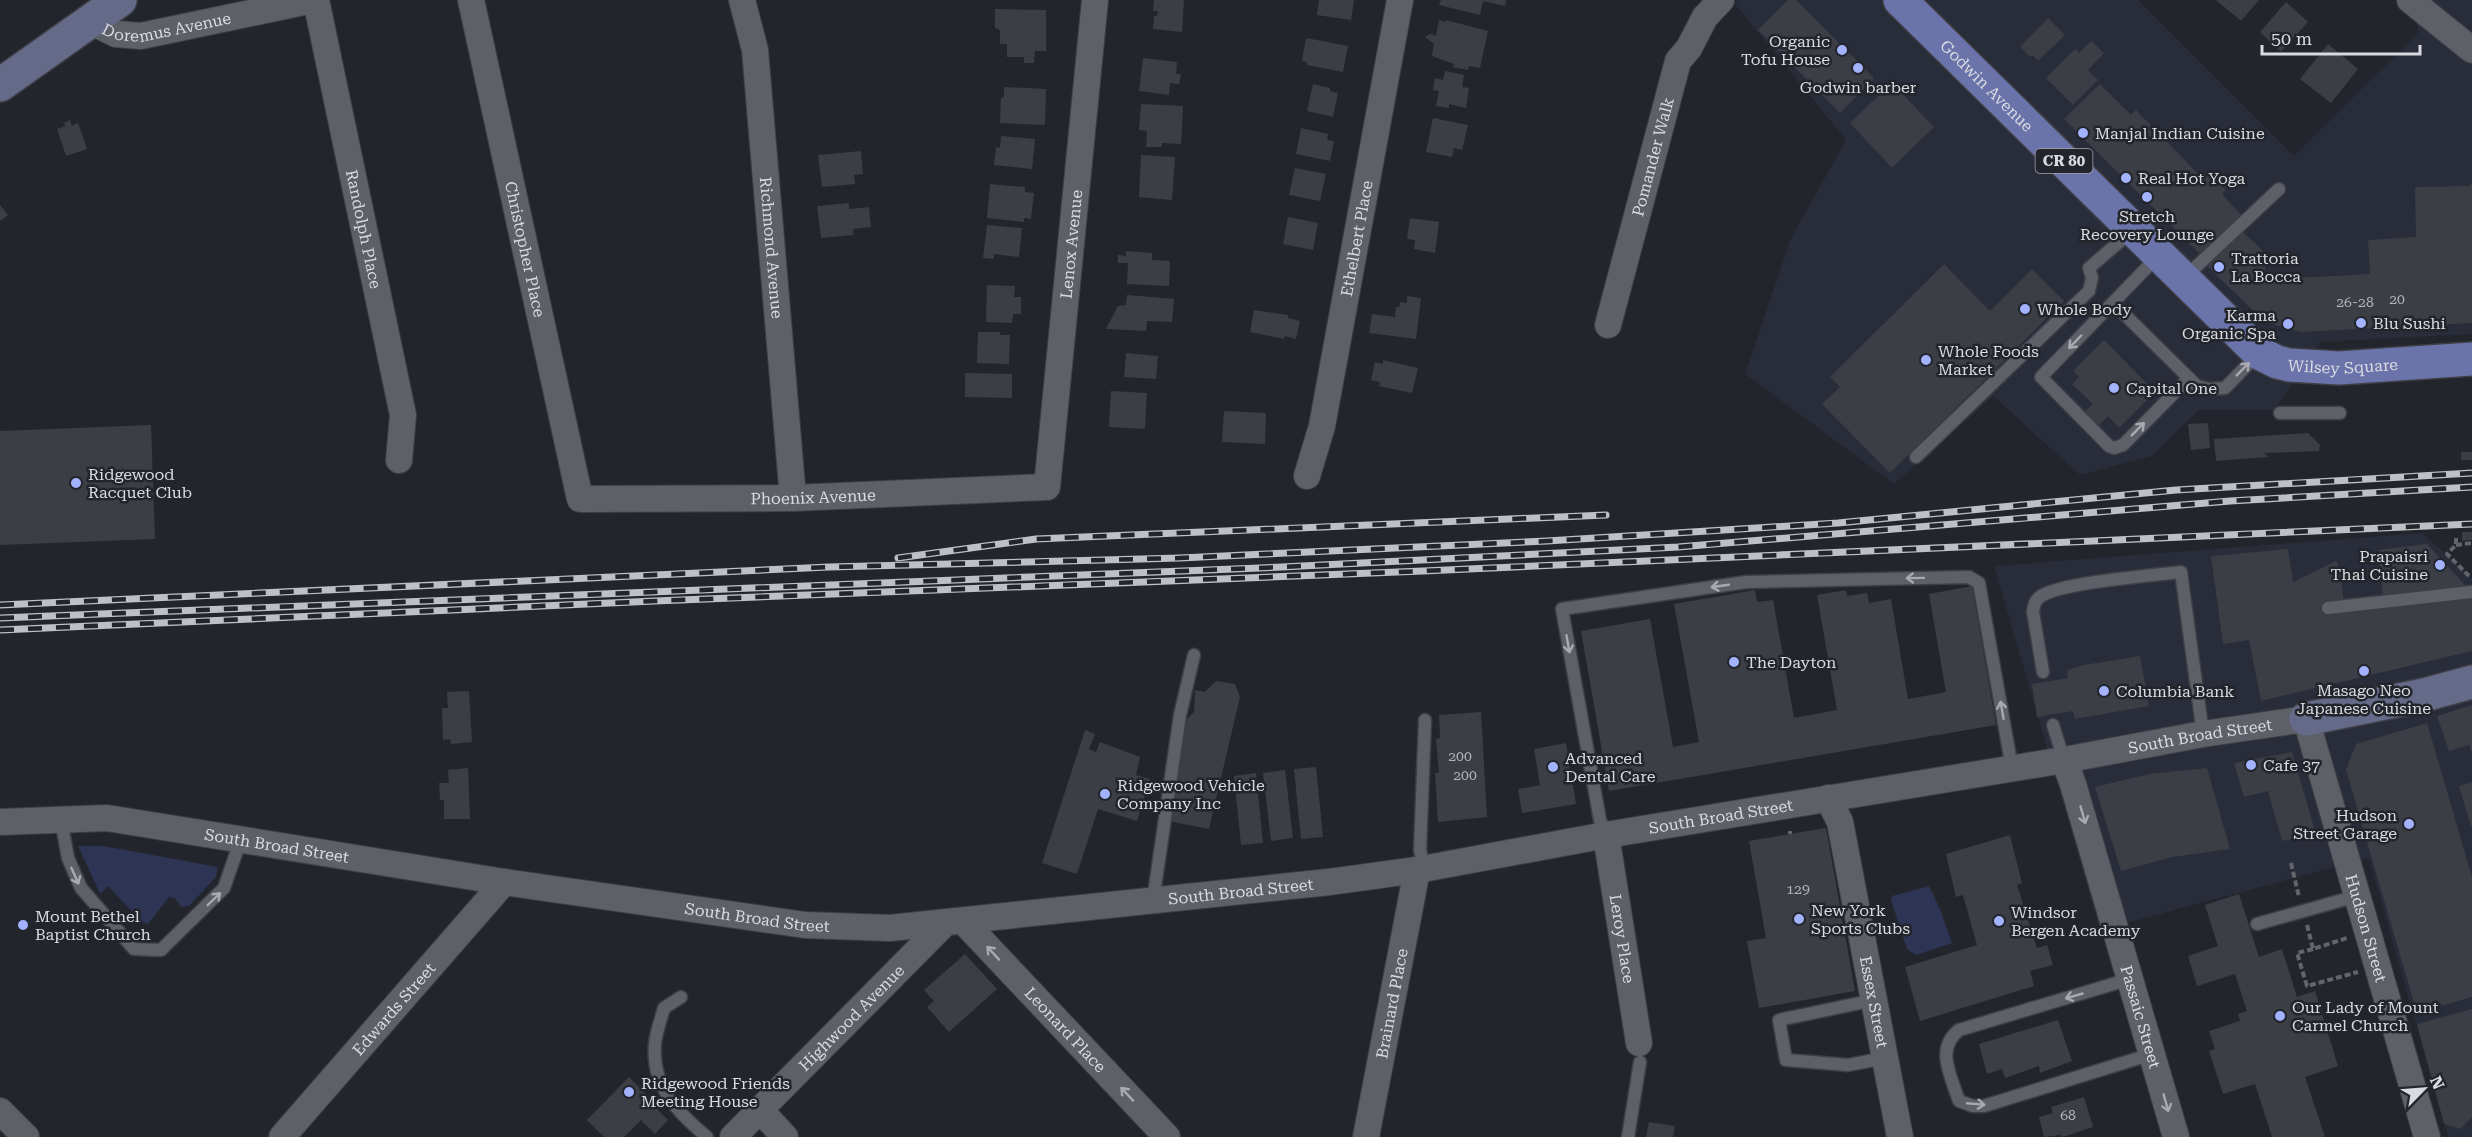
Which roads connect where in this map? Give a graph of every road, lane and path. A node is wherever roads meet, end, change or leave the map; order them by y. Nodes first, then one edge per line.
1 (120, 0) edge
2 (315, 0) edge
3 (471, 0) edge
4 (742, 0) edge
5 (1095, 0) edge
6 (1400, 0) edge
7 (1721, 0) edge
8 (1900, 0) edge
9 (2410, 0) edge
10 (92, 22) junction
11 (2472, 50) edge
12 (0, 85) edge
13 (2279, 189) dead end
14 (2134, 229) junction
15 (2159, 255) junction
16 (2183, 279) junction
17 (2113, 303) junction
18 (2226, 323) joint
19 (1608, 325) dead end
20 (2259, 353) junction
21 (2472, 359) edge
22 (2189, 378) junction
23 (2280, 413) dead end
24 (2340, 413) dead end
25 (1916, 457) dead end
26 (399, 460) dead end
27 (1306, 476) dead end
28 (1047, 487) joint
29 (793, 498) junction
30 (580, 499) joint
31 (2456, 538) dead end
32 (2472, 543) edge
33 (2456, 545) junction
34 (2472, 578) edge
35 (2471, 592) edge
36 (2328, 608) dead end
37 (1194, 655) dead end
38 (2043, 672) dead end
39 (2472, 682) edge
40 (1425, 720) dead end
41 (2306, 720) junction
42 (2053, 725) dead end
43 (2203, 734) junction
44 (2064, 760) junction
45 (2012, 768) junction
46 (1828, 798) junction
47 (61, 820) junction
48 (0, 822) edge
49 (1606, 835) junction
50 (241, 839) junction
51 (1421, 869) junction
52 (504, 882) junction
53 (2357, 896) junction
54 (1153, 901) junction
55 (954, 923) junction
56 (2257, 924) dead end
57 (2313, 949) dead end
58 (2362, 970) dead end
59 (2130, 979) junction
60 (681, 998) dead end
61 (1874, 1000) junction
62 (1639, 1053) joint
63 (2152, 1054) junction
64 (1885, 1058) junction
65 (0, 1111) edge
66 (761, 1111) junction
67 (26, 1137) edge
68 (282, 1137) edge
69 (707, 1137) edge
70 (733, 1137) edge
71 (785, 1137) edge
72 (1167, 1137) edge
73 (1355, 1137) edge
74 (1367, 1137) edge
75 (1628, 1137) edge
76 (1900, 1137) edge
77 (2176, 1137) edge
78 (2427, 1137) edge

1 - 10 street
2 - 10 street, Doremus Avenue
2 - 26 street, Randolph Place
3 - 30 street, Christopher Place
4 - 29 street, Richmond Avenue
5 - 28 street, Lenox Avenue
6 - 27 street, Ethelbert Place
7 - 19 street, Pomander Walk
8 - 14 main road, Godwin Avenue / CR 80
9 - 11 street
10 - 12 street
13 - 16 lane
14 - 15 main road, Godwin Avenue / CR 80
14 - 25 lane
15 - 16 main road, Godwin Avenue / CR 80
15 - 17 lane
16 - 18 main road, Godwin Avenue / CR 80
17 - 22 lane
17 -> 22 lane
18 - 20 main road, Wilsey Square / CR 80
20 - 21 main road, Wilsey Square / CR 80
22 -> 20 lane
23 - 24 lane
28 - 29 street, Phoenix Avenue
29 - 30 street, Phoenix Avenue
31 - 33 path
32 - 33 path
33 - 34 path
35 - 36 lane
37 - 54 lane
38 - 43 lane
39 - 41 street, South Broad Street
40 - 51 lane
41 - 43 street, South Broad Street
41 - 53 street, Hudson Street
42 - 44 lane
43 - 44 street, South Broad Street
44 - 45 street, South Broad Street
44 -> 59 street, Passaic Street
45 - 46 street, South Broad Street
45 -> 49 lane
46 - 49 street, South Broad Street
46 - 61 street, Essex Street
47 - 48 street, South Broad Street
47 - 50 street, South Broad Street
47 -> 50 lane
49 - 51 street, South Broad Street
49 - 62 street, Leroy Place
50 - 52 street, South Broad Street
51 - 54 street, South Broad Street
51 - 74 street, Brainard Place
52 - 55 street, South Broad Street
52 - 68 street, Edwards Street
53 - 56 lane
53 - 78 street, Hudson Street
54 - 55 street, South Broad Street
55 - 66 street, Highwood Avenue
72 -> 55 street, Leonard Place
57 - 58 path
59 - 63 street, Passaic Street
59 -> 63 lane
60 - 69 lane
61 - 64 street, Essex Street
61 - 64 lane
62 - 75 lane
63 -> 77 street, Passaic Street
64 - 76 street, Essex Street
65 - 67 street
66 - 70 street, Highwood Avenue
66 - 71 street
73 - 74 street

